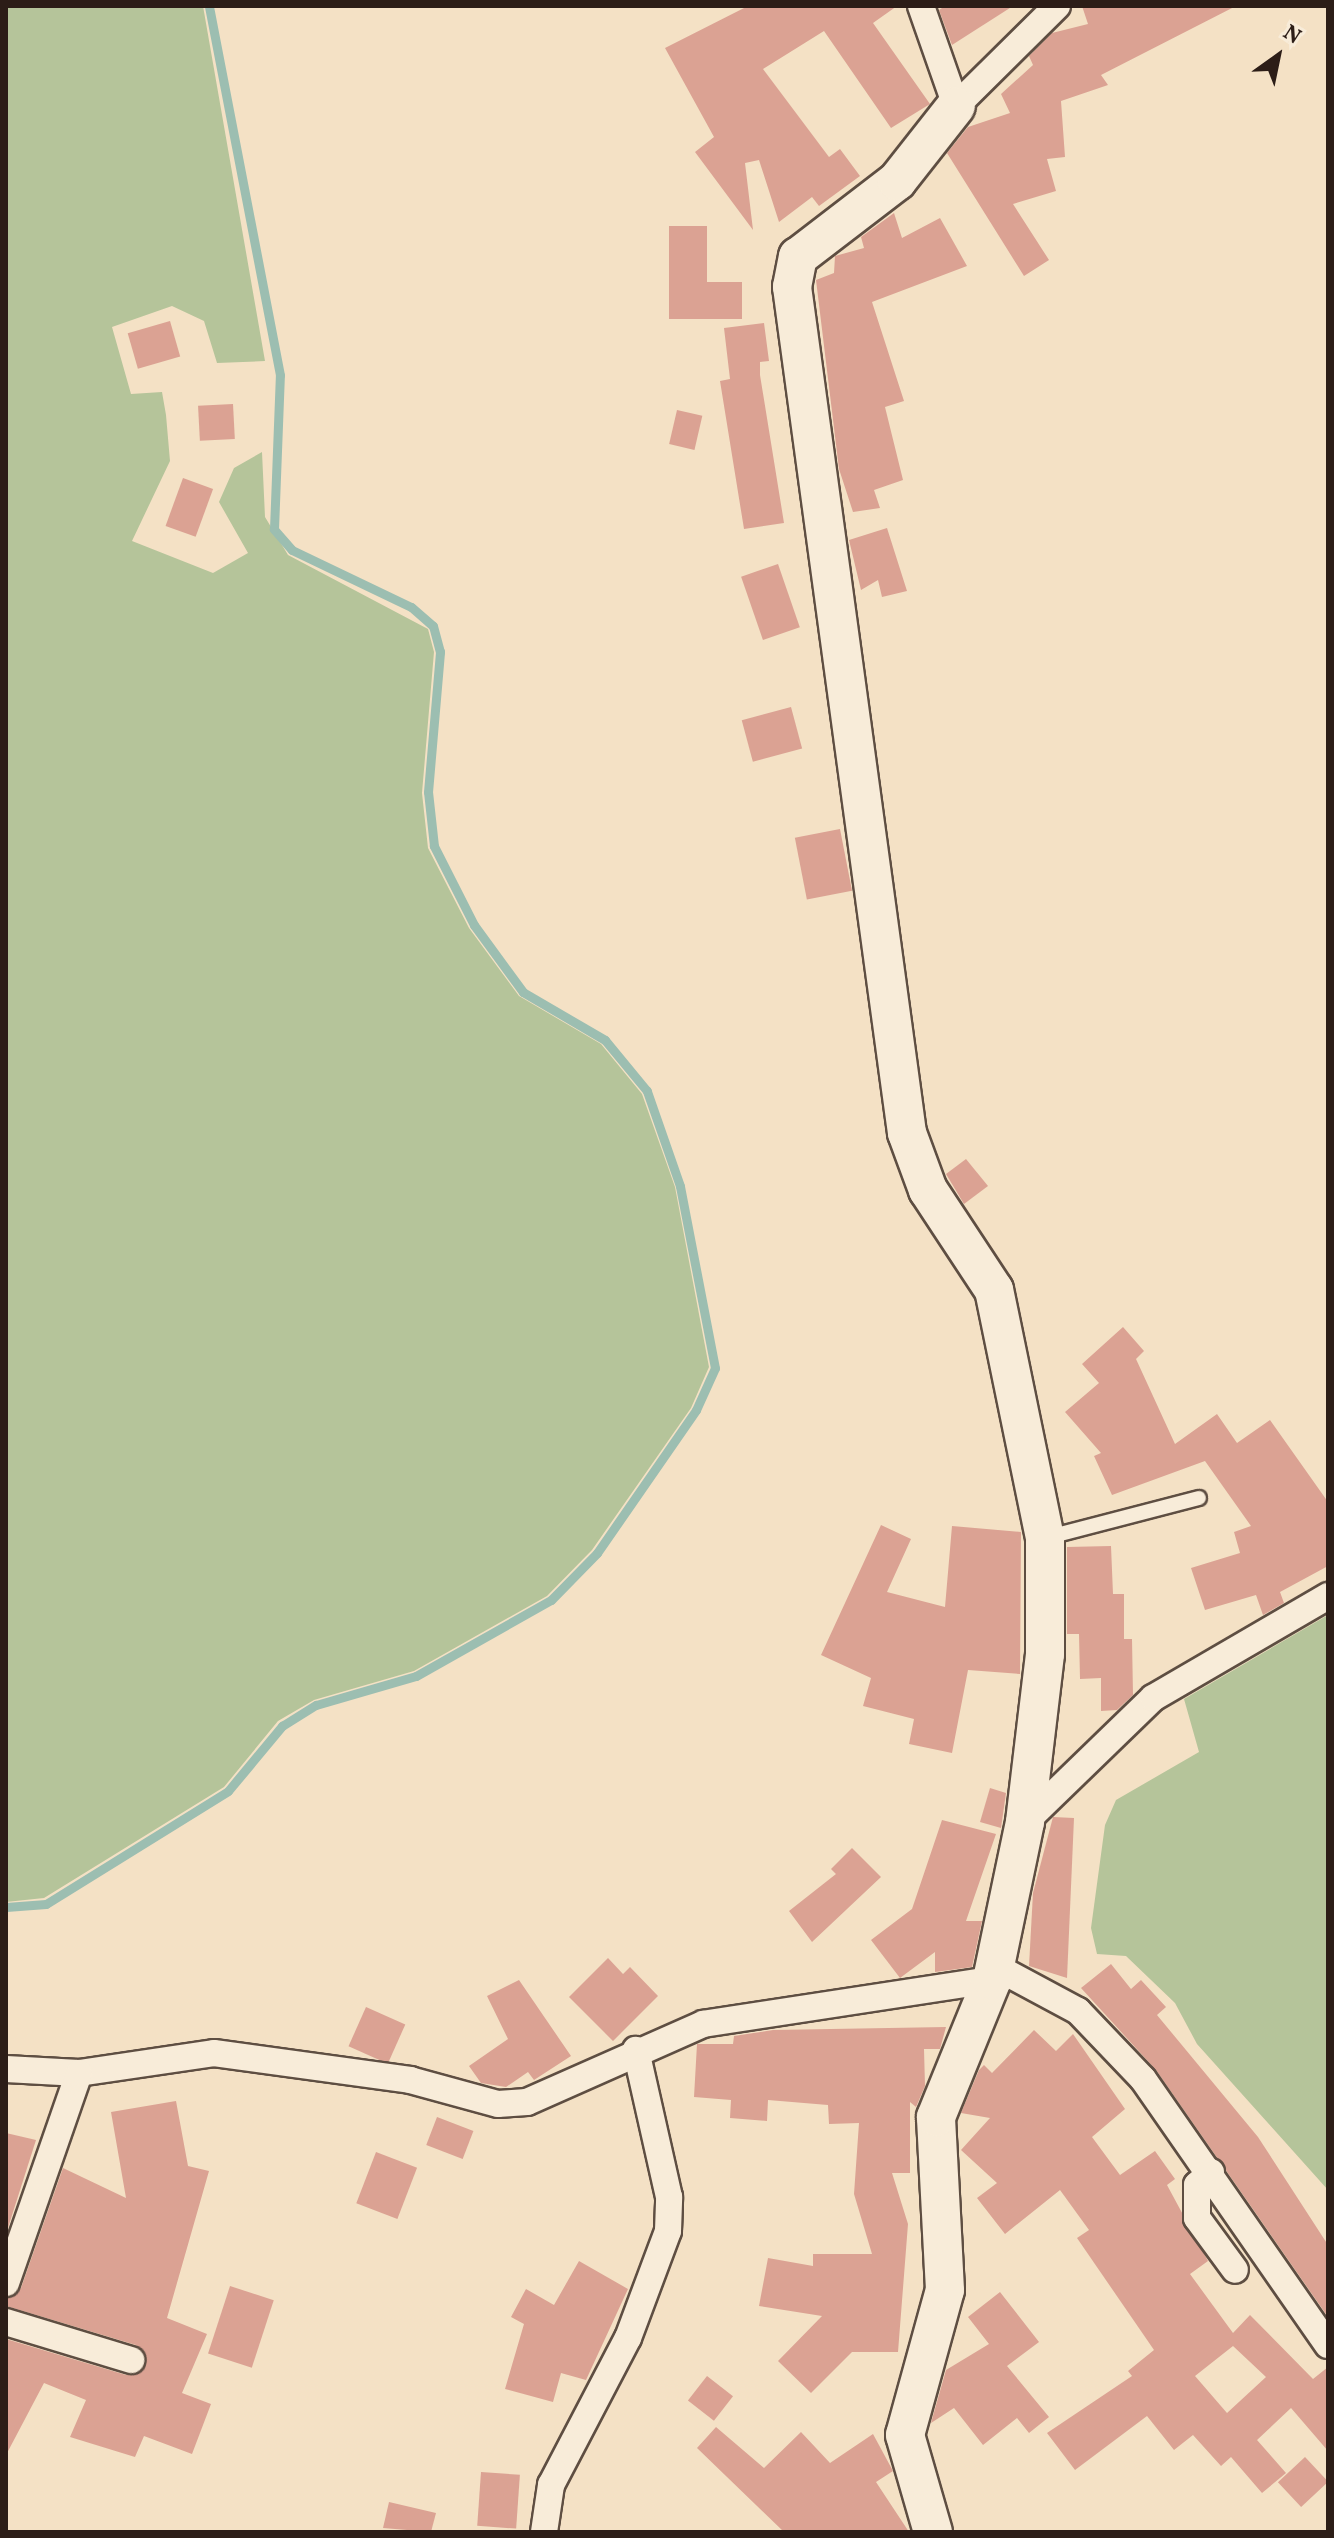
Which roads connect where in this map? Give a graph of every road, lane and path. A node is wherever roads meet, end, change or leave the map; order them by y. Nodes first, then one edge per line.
1 (921, 6) edge
2 (1057, 6) edge
3 (956, 106) junction
4 (1199, 1498) dead end
5 (1045, 1538) junction
6 (1328, 1596) edge
7 (1025, 1822) junction
8 (994, 1974) junction
9 (636, 2050) junction
10 (6, 2069) edge
11 (79, 2073) junction
12 (1211, 2172) junction
13 (1235, 2270) dead end
14 (6, 2283) edge
15 (6, 2322) edge
16 (1328, 2345) edge
17 (131, 2360) dead end
18 (544, 2532) edge
19 (933, 2532) edge

1 - 3 street
2 - 3 street
3 - 5 street
4 - 5 lane
5 - 7 street
6 - 7 street
7 - 8 street
8 - 9 street
8 - 12 street
8 - 19 street
9 - 11 street
9 - 18 street
10 - 11 street
11 - 14 street
12 - 13 street
12 - 16 street
15 - 17 street

